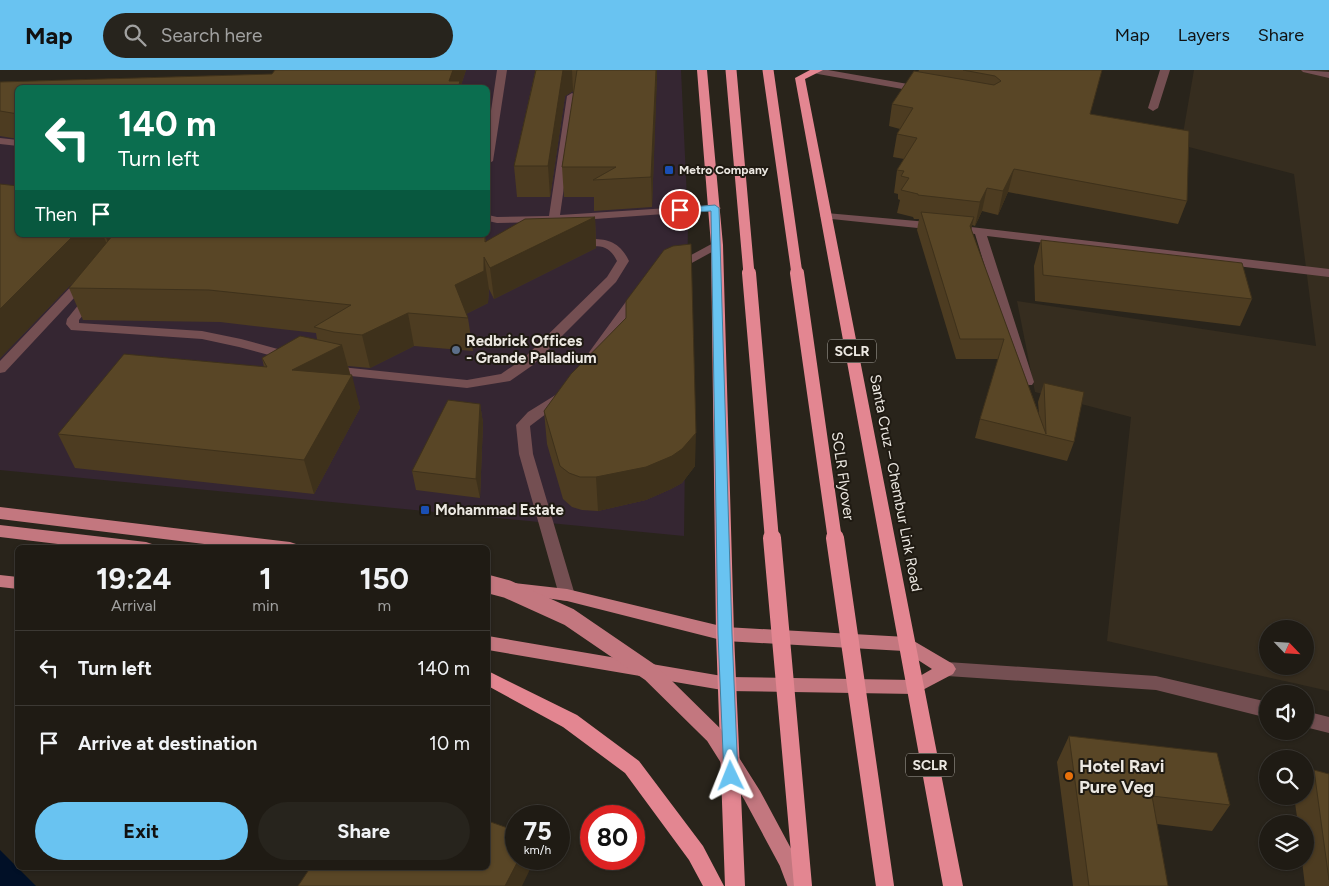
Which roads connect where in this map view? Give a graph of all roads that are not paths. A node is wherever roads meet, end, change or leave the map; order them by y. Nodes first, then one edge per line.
1 (502, 70) edge
2 (702, 70) edge
3 (731, 70) edge
4 (768, 70) edge
5 (1165, 70) edge
6 (1306, 70) edge
7 (818, 71) edge
8 (800, 74) edge
9 (1329, 75) edge
10 (932, 91) edge
11 (490, 96) edge
12 (499, 96) junction
13 (572, 96) edge
14 (1153, 108) dead end
15 (0, 141) edge
16 (15, 143) edge
17 (490, 150) edge
18 (715, 208) junction
19 (826, 216) junction
20 (490, 218) edge
21 (554, 219) junction
22 (980, 232) junction
23 (717, 245) junction
24 (94, 270) edge
25 (666, 272) edge
26 (1329, 273) edge
27 (101, 284) edge
28 (647, 286) edge
29 (587, 365) edge
30 (0, 369) edge
31 (1028, 382) edge
32 (569, 388) edge
33 (0, 513) edge
34 (0, 531) edge
35 (70, 543) edge
36 (100, 545) edge
37 (265, 545) edge
38 (0, 581) edge
39 (15, 583) edge
40 (490, 585) edge
41 (490, 585) edge
42 (567, 594) junction
43 (725, 634) junction
44 (490, 643) edge
45 (907, 644) junction
46 (947, 669) junction
47 (490, 679) edge
48 (728, 684) junction
49 (915, 687) junction
50 (1259, 708) edge
51 (1314, 721) edge
52 (1329, 725) edge
53 (714, 886) edge
54 (735, 886) edge
55 (798, 886) edge
56 (803, 886) edge
57 (885, 886) edge
58 (953, 886) edge

1 - 12 street
2 - 18 highway
3 - 56 highway, bridge
4 - 57 highway, SCLR Flyover, bridge
5 - 14 street
6 - 9 street
7 - 8 highway, Santa Cruz – Chembur Link Road / SCLR
7 - 10 street
8 - 19 highway, Santa Cruz – Chembur Link Road / SCLR
11 - 12 street
12 - 17 street
13 - 21 street
15 - 16 street
18 - 21 street
18 - 23 highway
19 - 22 street
19 - 45 highway, Santa Cruz – Chembur Link Road / SCLR
20 - 21 street
21 - 27 street
22 - 26 street
22 - 31 street
23 - 25 street
23 - 43 highway
24 - 30 street
28 - 29 street
32 - 42 street
33 - 37 main road
34 - 35 main road
35 - 36 main road
38 - 39 main road
40 - 42 main road
41 - 55 main road, bridge
42 - 43 main road
43 - 45 main road
43 - 48 highway
44 - 48 main road
45 - 46 main road
45 - 49 highway, Santa Cruz – Chembur Link Road / SCLR
46 - 49 main road
46 - 50 street
47 - 53 highway
48 - 49 main road
48 - 54 highway
49 - 58 highway, Santa Cruz – Chembur Link Road / SCLR
51 - 52 street

